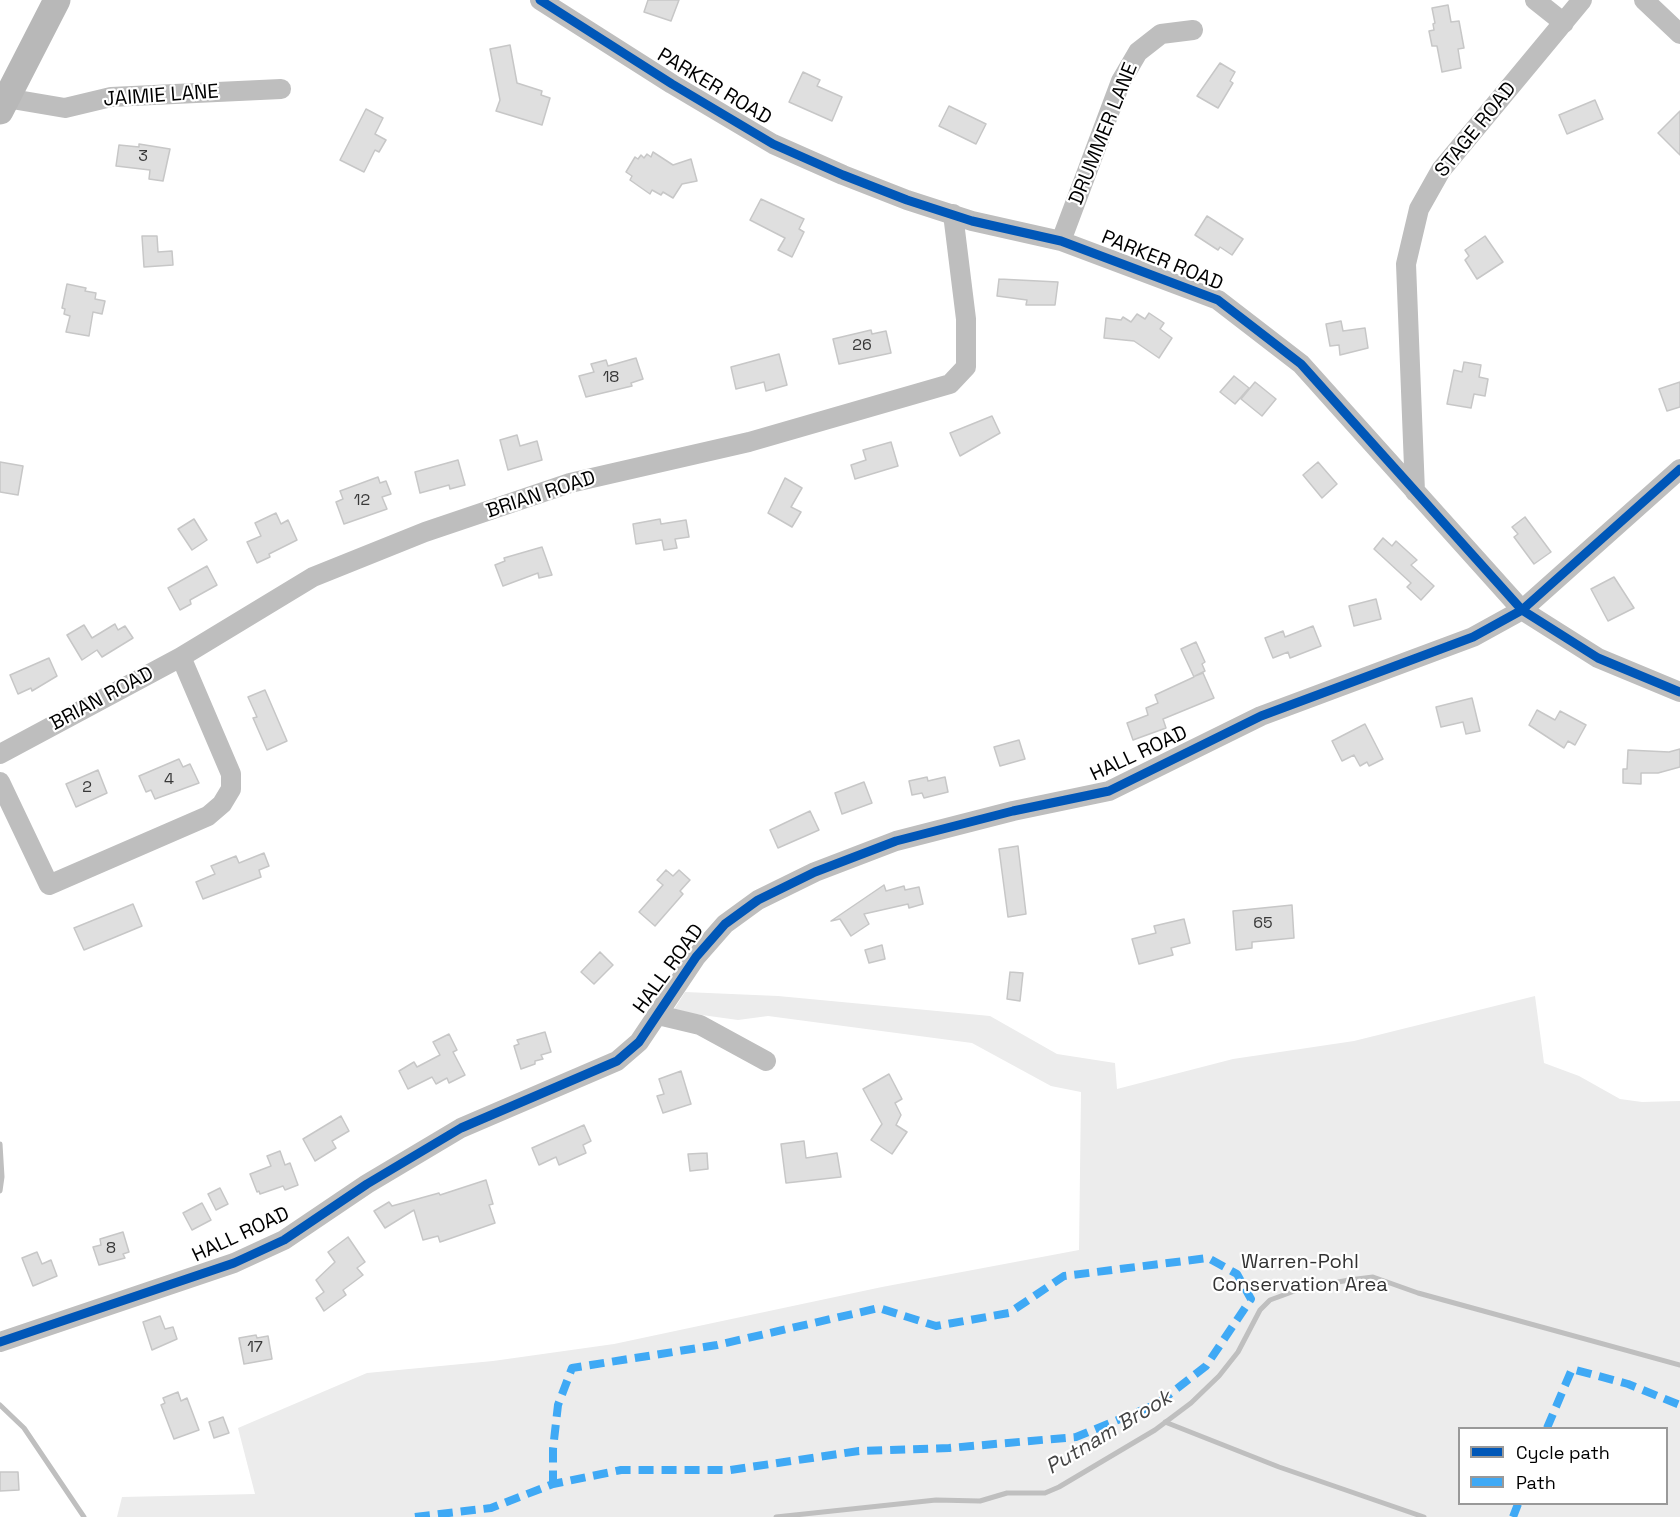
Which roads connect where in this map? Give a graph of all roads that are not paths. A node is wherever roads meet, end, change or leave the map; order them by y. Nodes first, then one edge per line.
1 (57, 0) edge
2 (540, 0) edge
3 (1535, 0) edge
4 (1582, 0) edge
5 (1644, 0) edge
6 (1564, 23) junction
7 (1193, 30) dead end
8 (1680, 34) edge
9 (281, 88) dead end
10 (3, 105) edge
11 (952, 214) junction
12 (1061, 241) junction
13 (1680, 469) edge
14 (1416, 492) junction
15 (1522, 610) junction
16 (181, 657) junction
17 (1680, 692) edge
18 (0, 754) edge
19 (0, 782) edge
20 (658, 1015) junction
21 (766, 1061) dead end
22 (0, 1342) edge

1 - 10 main road
2 - 11 street, PARKER ROAD
3 - 6 street
4 - 6 street, STAGE ROAD
5 - 8 street
6 - 14 street, STAGE ROAD
7 - 12 street, DRUMMER LANE
9 - 10 street, JAIMIE LANE
11 - 12 street, PARKER ROAD
11 - 16 street, BRIAN ROAD
12 - 14 street, PARKER ROAD
13 - 15 street, HALL ROAD
14 - 15 street, PARKER ROAD
15 - 17 street, PARKER ROAD
15 - 20 street, HALL ROAD
16 - 18 street, BRIAN ROAD
16 - 19 street
20 - 21 street
20 - 22 street, HALL ROAD

